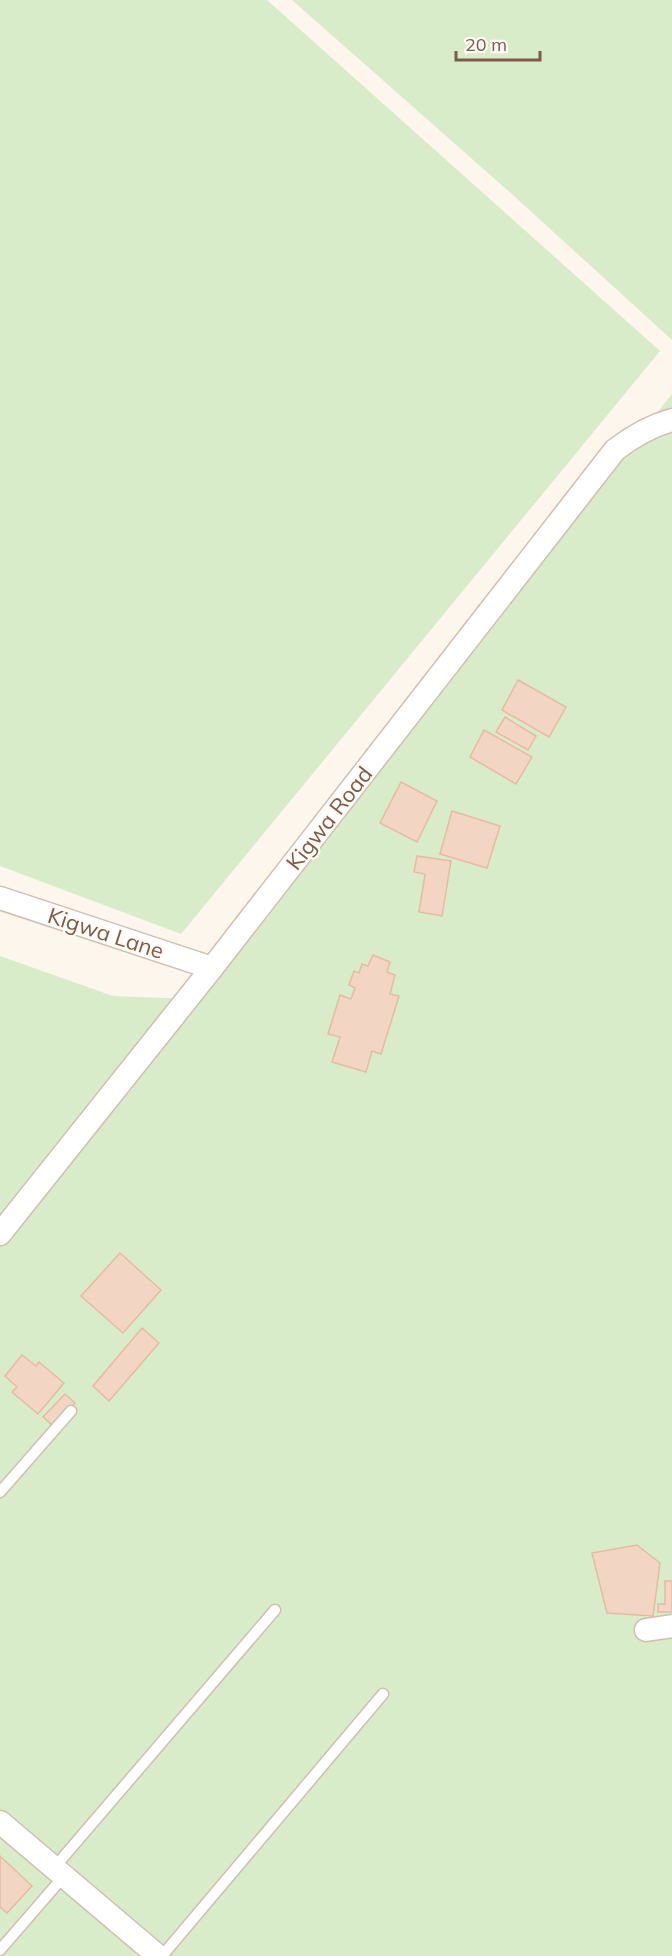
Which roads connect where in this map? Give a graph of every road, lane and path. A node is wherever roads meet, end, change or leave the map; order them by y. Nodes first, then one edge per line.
1 (672, 420) edge
2 (0, 898) edge
3 (212, 968) junction
4 (0, 1234) edge
5 (71, 1411) dead end
6 (0, 1492) edge
7 (275, 1610) dead end
8 (672, 1626) edge
9 (646, 1630) dead end
10 (382, 1694) dead end
11 (0, 1822) edge
12 (59, 1872) junction
13 (0, 1950) edge
14 (160, 1956) edge

1 - 3 street, Kigwa Road
2 - 3 street, Kigwa Lane
3 - 4 street, Kigwa Road
5 - 6 lane
7 - 12 lane
8 - 9 street
10 - 14 lane
11 - 12 street
12 - 13 lane
12 - 14 street

